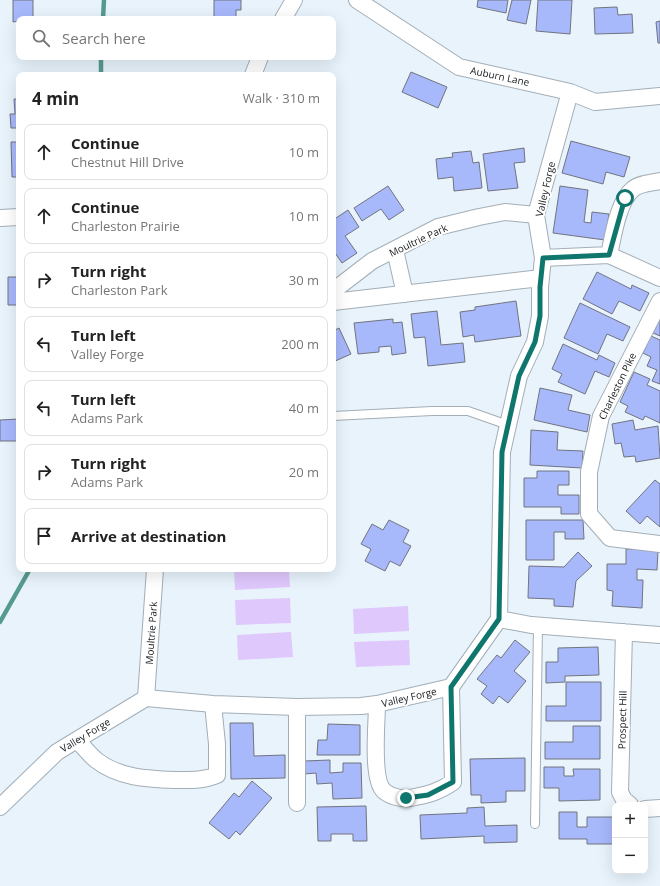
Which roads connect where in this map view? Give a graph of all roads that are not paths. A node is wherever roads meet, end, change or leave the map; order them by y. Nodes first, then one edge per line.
1 (294, 0) edge
2 (357, 0) edge
3 (285, 16) edge
4 (259, 60) edge
5 (254, 72) edge
6 (570, 92) junction
7 (660, 96) edge
8 (660, 181) edge
9 (536, 215) junction
10 (16, 217) edge
11 (0, 218) edge
12 (395, 250) junction
13 (609, 255) junction
14 (543, 258) junction
15 (541, 278) junction
16 (660, 278) edge
17 (336, 289) edge
18 (405, 294) junction
19 (660, 301) edge
20 (336, 302) edge
21 (336, 416) edge
22 (508, 425) junction
23 (660, 544) edge
24 (155, 572) edge
25 (499, 619) junction
26 (538, 625) junction
27 (624, 632) junction
28 (660, 635) edge
29 (451, 687) junction
30 (146, 698) junction
31 (213, 704) junction
32 (377, 704) junction
33 (297, 707) junction
34 (77, 740) junction
35 (626, 802) edge
36 (296, 803) dead end
37 (0, 807) edge
38 (660, 808) edge
39 (648, 809) edge
40 (535, 824) dead end

1 - 3 street
2 - 6 street, Auburn Lane
4 - 5 street
6 - 7 street, Auburn Lane
6 - 9 street, Valley Forge
8 - 13 street
9 - 12 street, Moultrie Park
9 - 14 street, Valley Forge
10 - 11 street
12 - 17 street, Moultrie Park
12 - 18 street
13 - 14 street
13 - 16 street
14 - 15 street, Valley Forge
15 - 18 street
15 - 22 street, Valley Forge
18 - 20 street
19 - 23 street, Charleston Pike
21 - 22 lane
22 - 25 street, Valley Forge
24 - 30 street, Moultrie Park
25 - 26 street
25 - 29 street
26 - 27 street
26 - 40 lane
27 - 28 street
27 - 35 street, Prospect Hill
29 - 32 street, Valley Forge
29 - 32 street
30 - 31 street, Valley Forge
30 - 34 street, Valley Forge
31 - 33 street, Valley Forge
31 - 34 street
32 - 33 street, Valley Forge
33 - 36 street
34 - 37 street, Valley Forge
38 - 39 street

